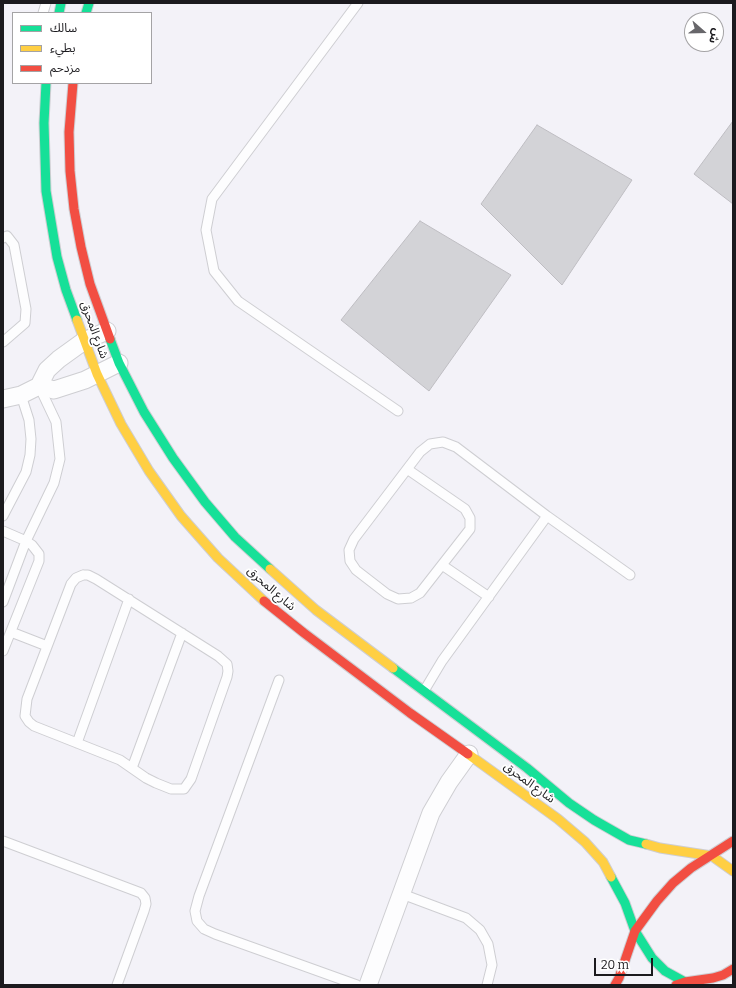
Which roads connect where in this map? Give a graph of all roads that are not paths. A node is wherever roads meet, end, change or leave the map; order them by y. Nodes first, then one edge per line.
1 (358, 3) edge
2 (46, 84) edge
3 (73, 84) edge
4 (3, 238) edge
5 (107, 331) junction
6 (84, 341) junction
7 (3, 342) edge
8 (119, 363) junction
9 (97, 374) junction
10 (39, 386) junction
11 (21, 396) junction
12 (3, 399) edge
13 (398, 411) dead end
14 (407, 469) junction
15 (3, 516) edge
16 (547, 516) junction
17 (3, 531) edge
18 (26, 541) junction
19 (442, 565) junction
20 (630, 575) dead end
21 (489, 597) junction
22 (129, 599) junction
23 (3, 602) edge
24 (11, 632) junction
25 (182, 633) junction
26 (48, 646) junction
27 (3, 651) edge
28 (279, 680) dead end
29 (424, 691) junction
30 (77, 743) junction
31 (469, 754) junction
32 (132, 768) junction
33 (3, 841) edge
34 (733, 841) edge
35 (712, 856) junction
36 (733, 871) edge
37 (402, 894) junction
38 (635, 931) junction
39 (733, 969) edge
40 (723, 975) junction
41 (733, 978) edge
42 (685, 982) junction
43 (117, 985) edge
44 (357, 985) edge
45 (368, 985) edge
46 (487, 985) edge
47 (615, 985) edge
48 (676, 985) edge

1 - 13 lane
2 - 6 street, شارع المحرق
3 - 5 street, شارع المحرق
4 - 7 lane
5 - 6 street
5 - 8 street, شارع المحرق
6 - 9 street, شارع المحرق
6 - 10 street
8 - 9 street
8 - 29 street, شارع المحرق
9 - 10 street
9 - 31 street, شارع المحرق
10 - 11 street
10 - 18 lane
11 - 12 street
11 - 15 lane
14 - 16 lane
14 - 19 lane
14 - 19 lane
16 - 20 lane
16 - 21 lane
17 - 18 lane
18 - 23 lane
18 - 24 lane
19 - 21 lane
21 - 29 lane
22 - 25 lane
22 - 26 lane
22 - 30 lane
24 - 26 lane
24 - 27 lane
25 - 32 lane
25 - 32 lane
26 - 30 lane
28 - 44 lane
29 - 35 street, شارع المحرق
30 - 32 lane
31 - 37 street
31 - 38 street, شارع المحرق
33 - 43 lane
34 - 35 street
35 - 36 street, شارع المحرق
35 - 38 street
37 - 45 street
37 - 46 lane
38 - 42 street, شارع المحرق
38 - 47 street
39 - 40 street
40 - 41 lane
40 - 42 street
42 - 48 street

